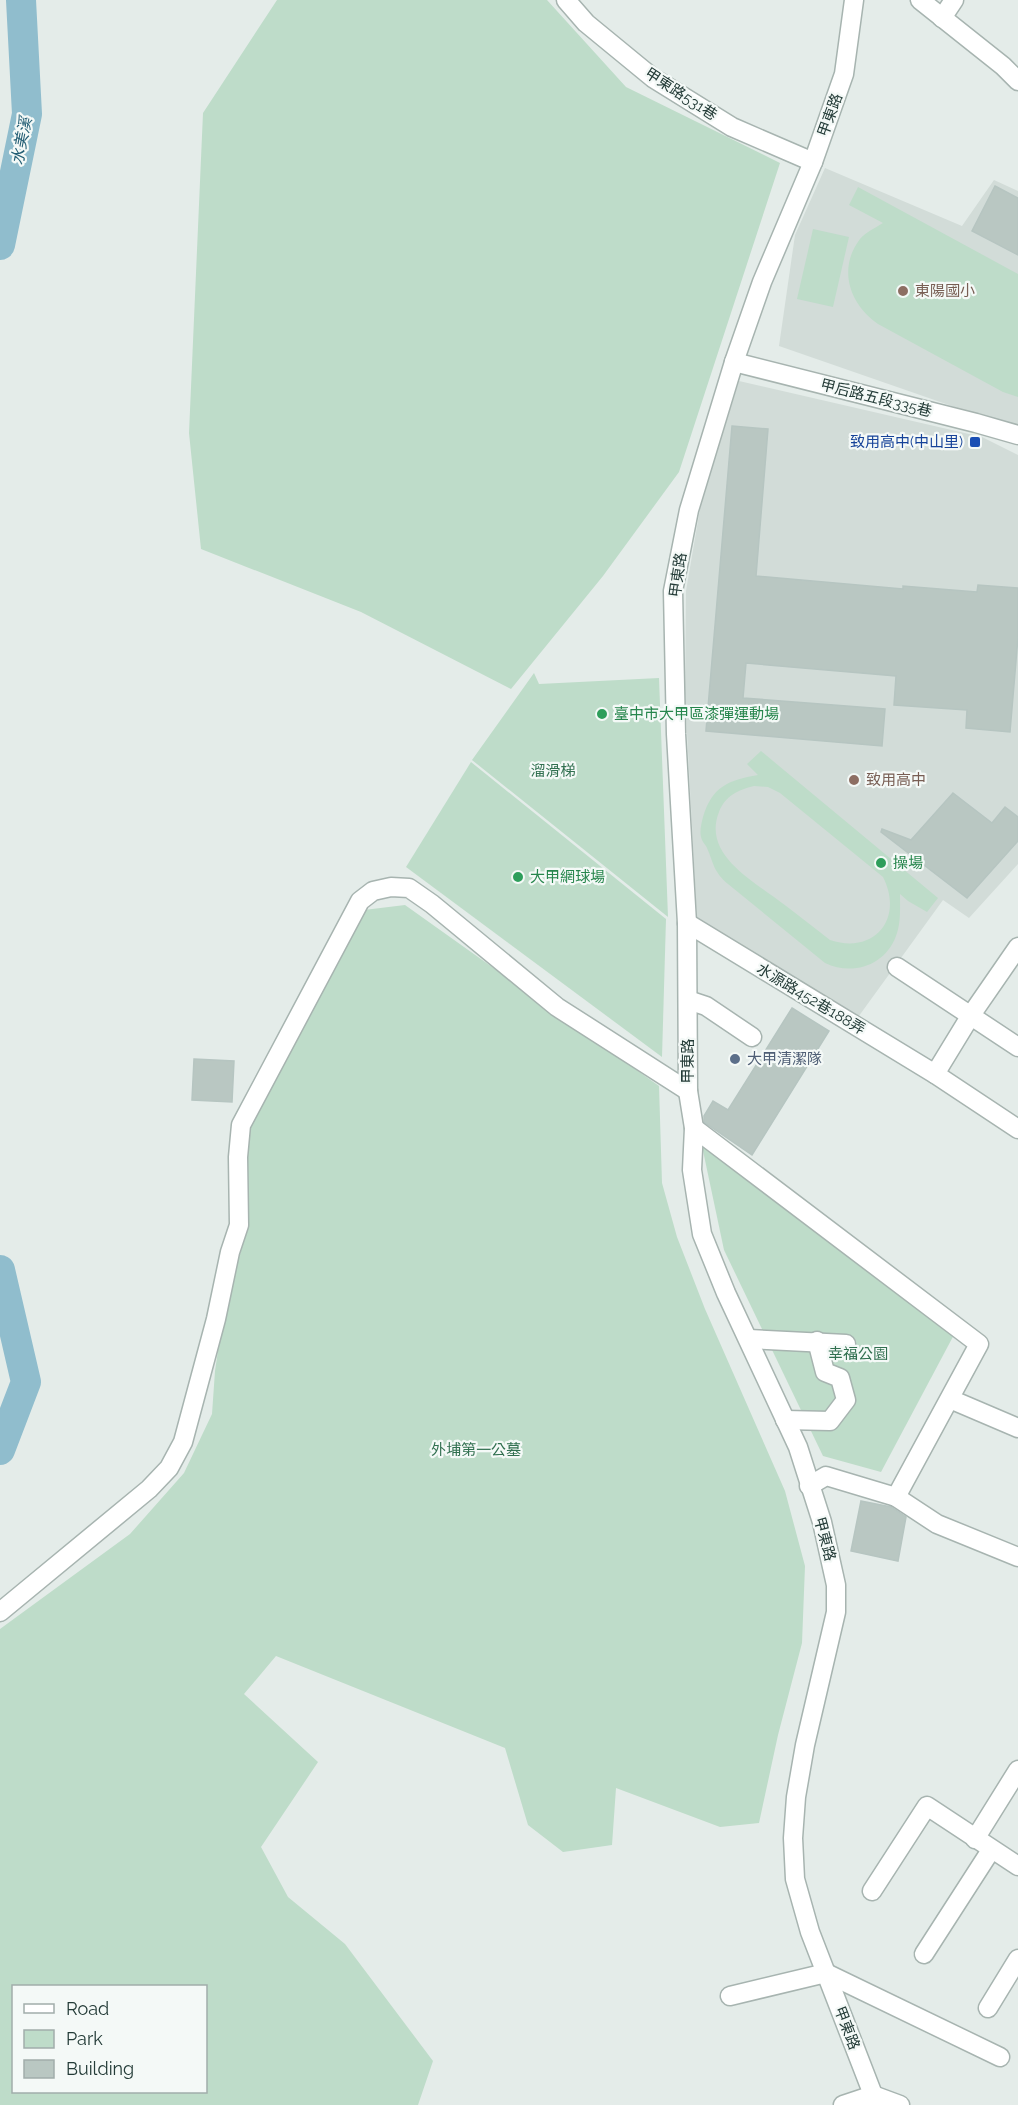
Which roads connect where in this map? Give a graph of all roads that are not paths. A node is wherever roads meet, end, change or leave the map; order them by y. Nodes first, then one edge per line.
1 (566, 0) edge
2 (854, 0) edge
3 (920, 0) edge
4 (954, 0) edge
5 (942, 18) junction
6 (1018, 81) edge
7 (813, 162) junction
8 (734, 362) junction
9 (1018, 435) edge
10 (687, 923) junction
11 (1018, 947) edge
12 (897, 967) dead end
13 (688, 1000) junction
14 (971, 1015) junction
15 (752, 1037) dead end
16 (1018, 1047) edge
17 (935, 1074) junction
18 (688, 1091) junction
19 (694, 1128) junction
20 (1018, 1129) edge
21 (749, 1339) junction
22 (817, 1341) junction
23 (846, 1344) dead end
24 (950, 1399) junction
25 (785, 1420) junction
26 (1018, 1428) edge
27 (809, 1486) junction
28 (896, 1497) junction
29 (1018, 1557) edge
30 (0, 1612) edge
31 (1018, 1770) edge
32 (975, 1839) junction
33 (991, 1850) junction
34 (1018, 1866) edge
35 (872, 1892) dead end
36 (924, 1954) dead end
37 (1018, 1959) edge
38 (826, 1972) junction
39 (730, 1996) dead end
40 (988, 2008) dead end
41 (1000, 2056) dead end
42 (875, 2100) edge
43 (843, 2105) edge
44 (900, 2105) edge

1 - 7 street, 甲東路531巷
2 - 7 street, 甲東路
3 - 5 street
4 - 5 street
5 - 6 street
7 - 8 street, 甲東路
8 - 9 street, 甲后路五段335巷
8 - 10 street, 甲東路
10 - 13 street, 甲東路
10 - 17 street, 水源路452巷188弄
11 - 14 street
12 - 14 street
13 - 15 street
13 - 18 street, 甲東路
14 - 16 street
14 - 17 street
17 - 20 street, 水源路452巷188弄
18 - 19 street, 甲東路
18 - 30 street
19 - 21 street, 甲東路
19 - 24 street
21 - 22 street
21 - 25 street, 甲東路
22 - 23 street
22 - 25 street
24 - 26 street
24 - 28 street
25 - 27 street, 甲東路
27 - 28 street
27 - 38 street, 甲東路
28 - 29 street
31 - 32 street
32 - 33 street
32 - 35 street
33 - 34 street
33 - 36 street
37 - 40 street
38 - 39 street
38 - 41 street
38 - 42 street, 甲東路
42 - 43 street
42 - 44 street

